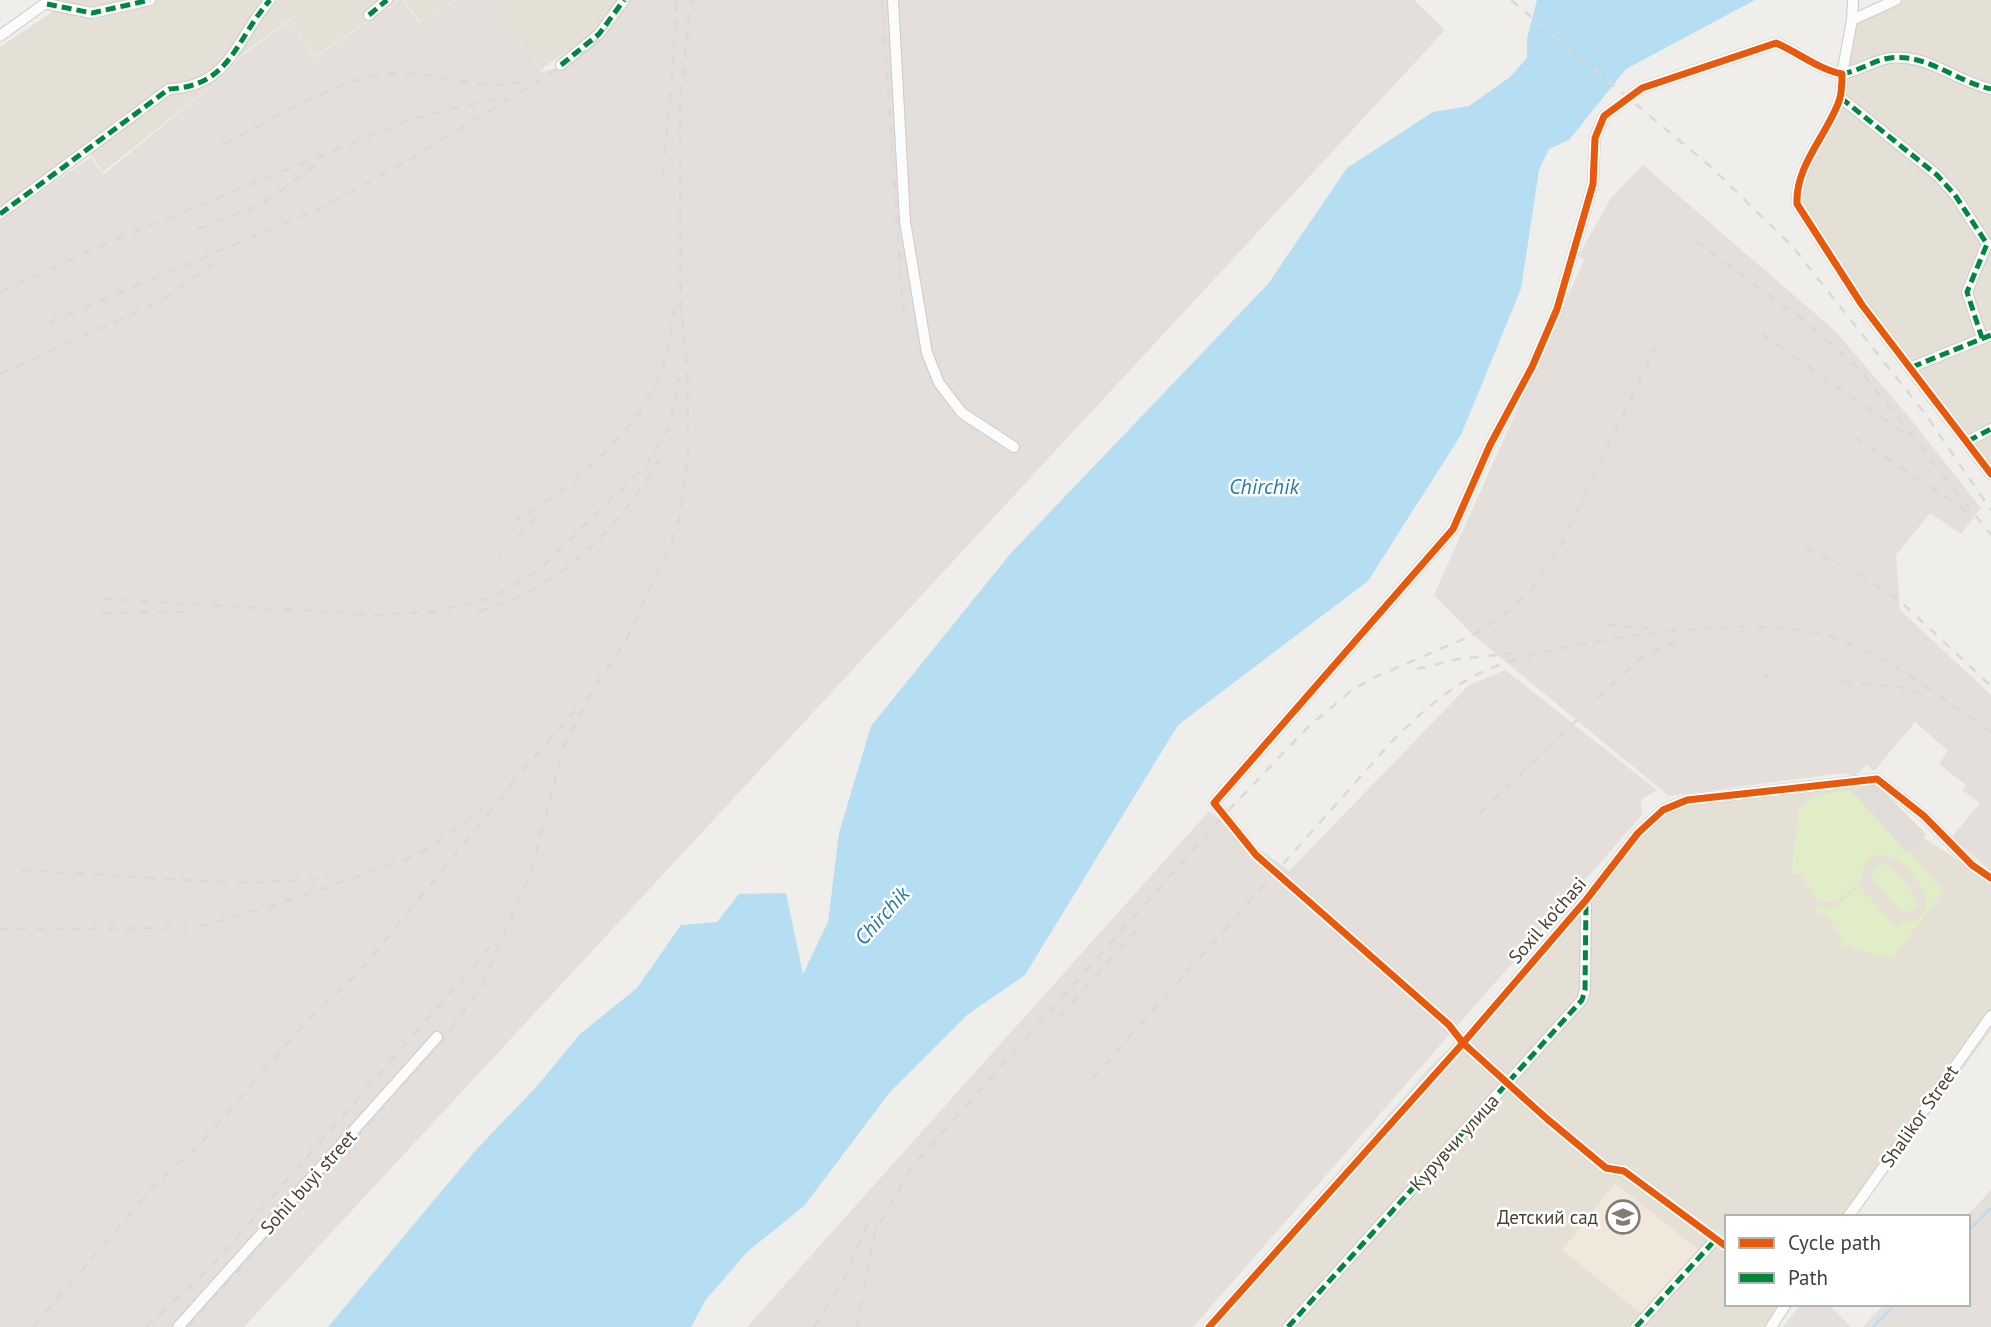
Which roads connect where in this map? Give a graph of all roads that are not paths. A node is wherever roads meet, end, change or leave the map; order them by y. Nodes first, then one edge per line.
1 (150, 0) edge
2 (270, 0) edge
3 (387, 0) edge
4 (624, 0) edge
5 (892, 0) edge
6 (1853, 0) edge
7 (1896, 0) edge
8 (48, 2) edge
9 (369, 15) dead end
10 (1852, 20) junction
11 (0, 36) edge
12 (561, 65) dead end
13 (1842, 74) junction
14 (1991, 89) edge
15 (1841, 98) junction
16 (0, 214) edge
17 (1987, 337) edge
18 (1912, 367) junction
19 (1991, 429) edge
20 (1968, 441) junction
21 (1014, 447) dead end
22 (1991, 474) edge
23 (1991, 878) edge
24 (1586, 900) junction
25 (1991, 1016) edge
26 (437, 1037) dead end
27 (1463, 1043) junction
28 (1508, 1082) junction
29 (1849, 1215) edge
30 (1716, 1239) junction
31 (1725, 1246) edge
32 (1785, 1306) edge
33 (178, 1327) edge
34 (1209, 1327) edge
35 (1288, 1327) edge
36 (1636, 1327) edge
37 (1770, 1327) edge

1 - 8 street
2 - 16 street
3 - 9 street
4 - 12 street
5 - 21 street
6 - 10 street
7 - 10 street
8 - 11 street
10 - 13 street
13 - 14 street
13 - 15 street
13 - 27 street
15 - 17 street
15 - 18 street
17 - 18 street
18 - 20 street
19 - 20 street
20 - 22 street
23 - 24 street, Soxil ko'chasi
24 - 27 street, Soxil ko'chasi
24 - 28 street, Курувчи улица
25 - 29 street, Shаlikor Street
26 - 33 street, Sohil buyi street
27 - 28 street
27 - 34 street, Soxil ko'chasi
28 - 30 street
28 - 35 street, Курувчи улица
30 - 31 street
30 - 36 street
32 - 37 street

